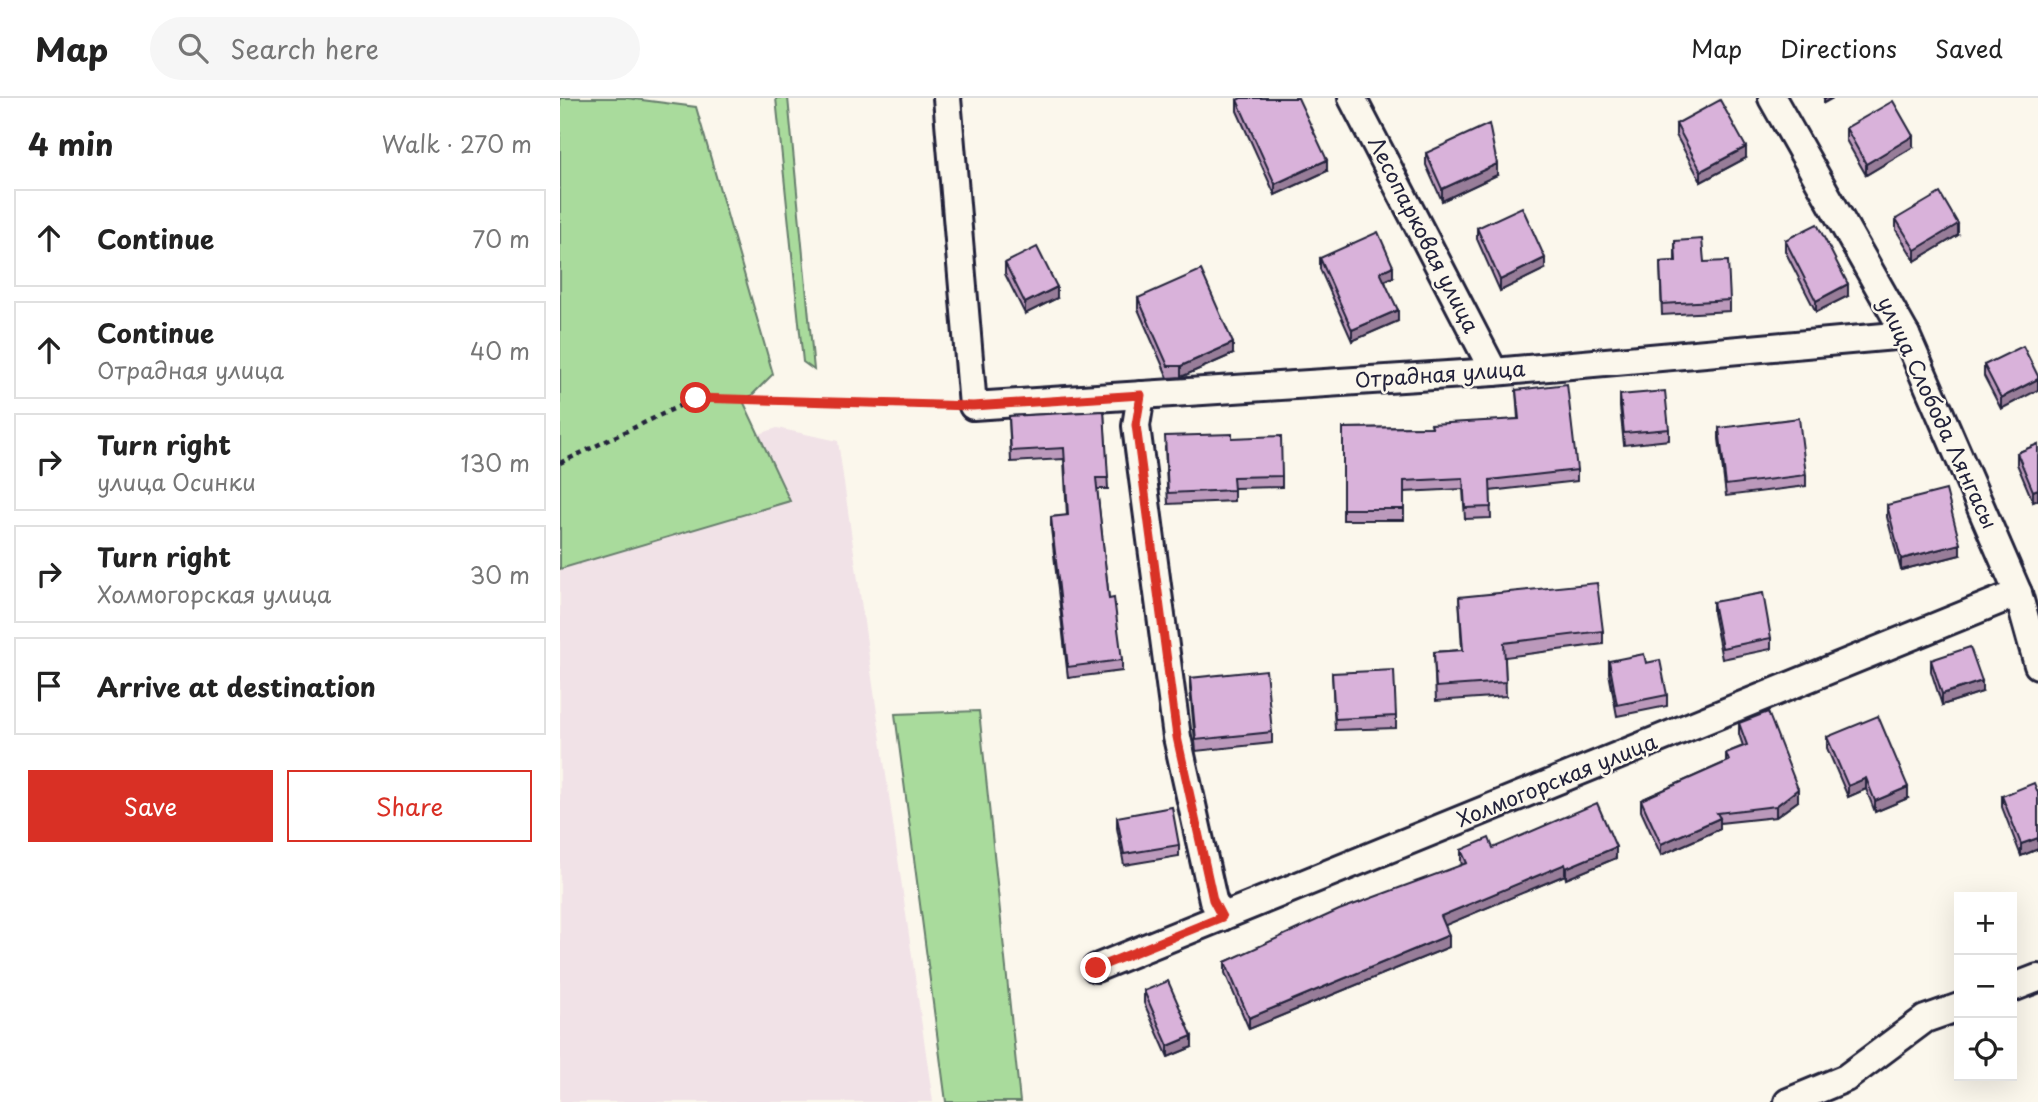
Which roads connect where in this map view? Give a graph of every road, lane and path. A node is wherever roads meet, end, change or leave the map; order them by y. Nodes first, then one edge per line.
1 (947, 98) edge
2 (1352, 98) edge
3 (1772, 98) edge
4 (1906, 335) junction
5 (1494, 372) junction
6 (1141, 395) junction
7 (973, 406) junction
8 (560, 463) edge
9 (2018, 593) junction
10 (2038, 665) edge
11 (1222, 917) junction
12 (1096, 968) dead end
13 (2038, 978) edge
14 (2017, 986) edge
15 (1954, 1009) edge
16 (1788, 1102) edge

1 - 7 street
2 - 5 street, Лесопарковая улица
3 - 4 street, улица Слобода Лянгасы
4 - 5 street, Отрадная улица
4 - 9 street, улица Слобода Лянгасы
5 - 6 street, Отрадная улица
6 - 7 street, Отрадная улица
6 - 11 street
7 - 8 path
9 - 10 street, улица Слобода Лянгасы
9 - 11 street, Холмогорская улица
11 - 12 street, Холмогорская улица
13 - 14 street
15 - 16 street

